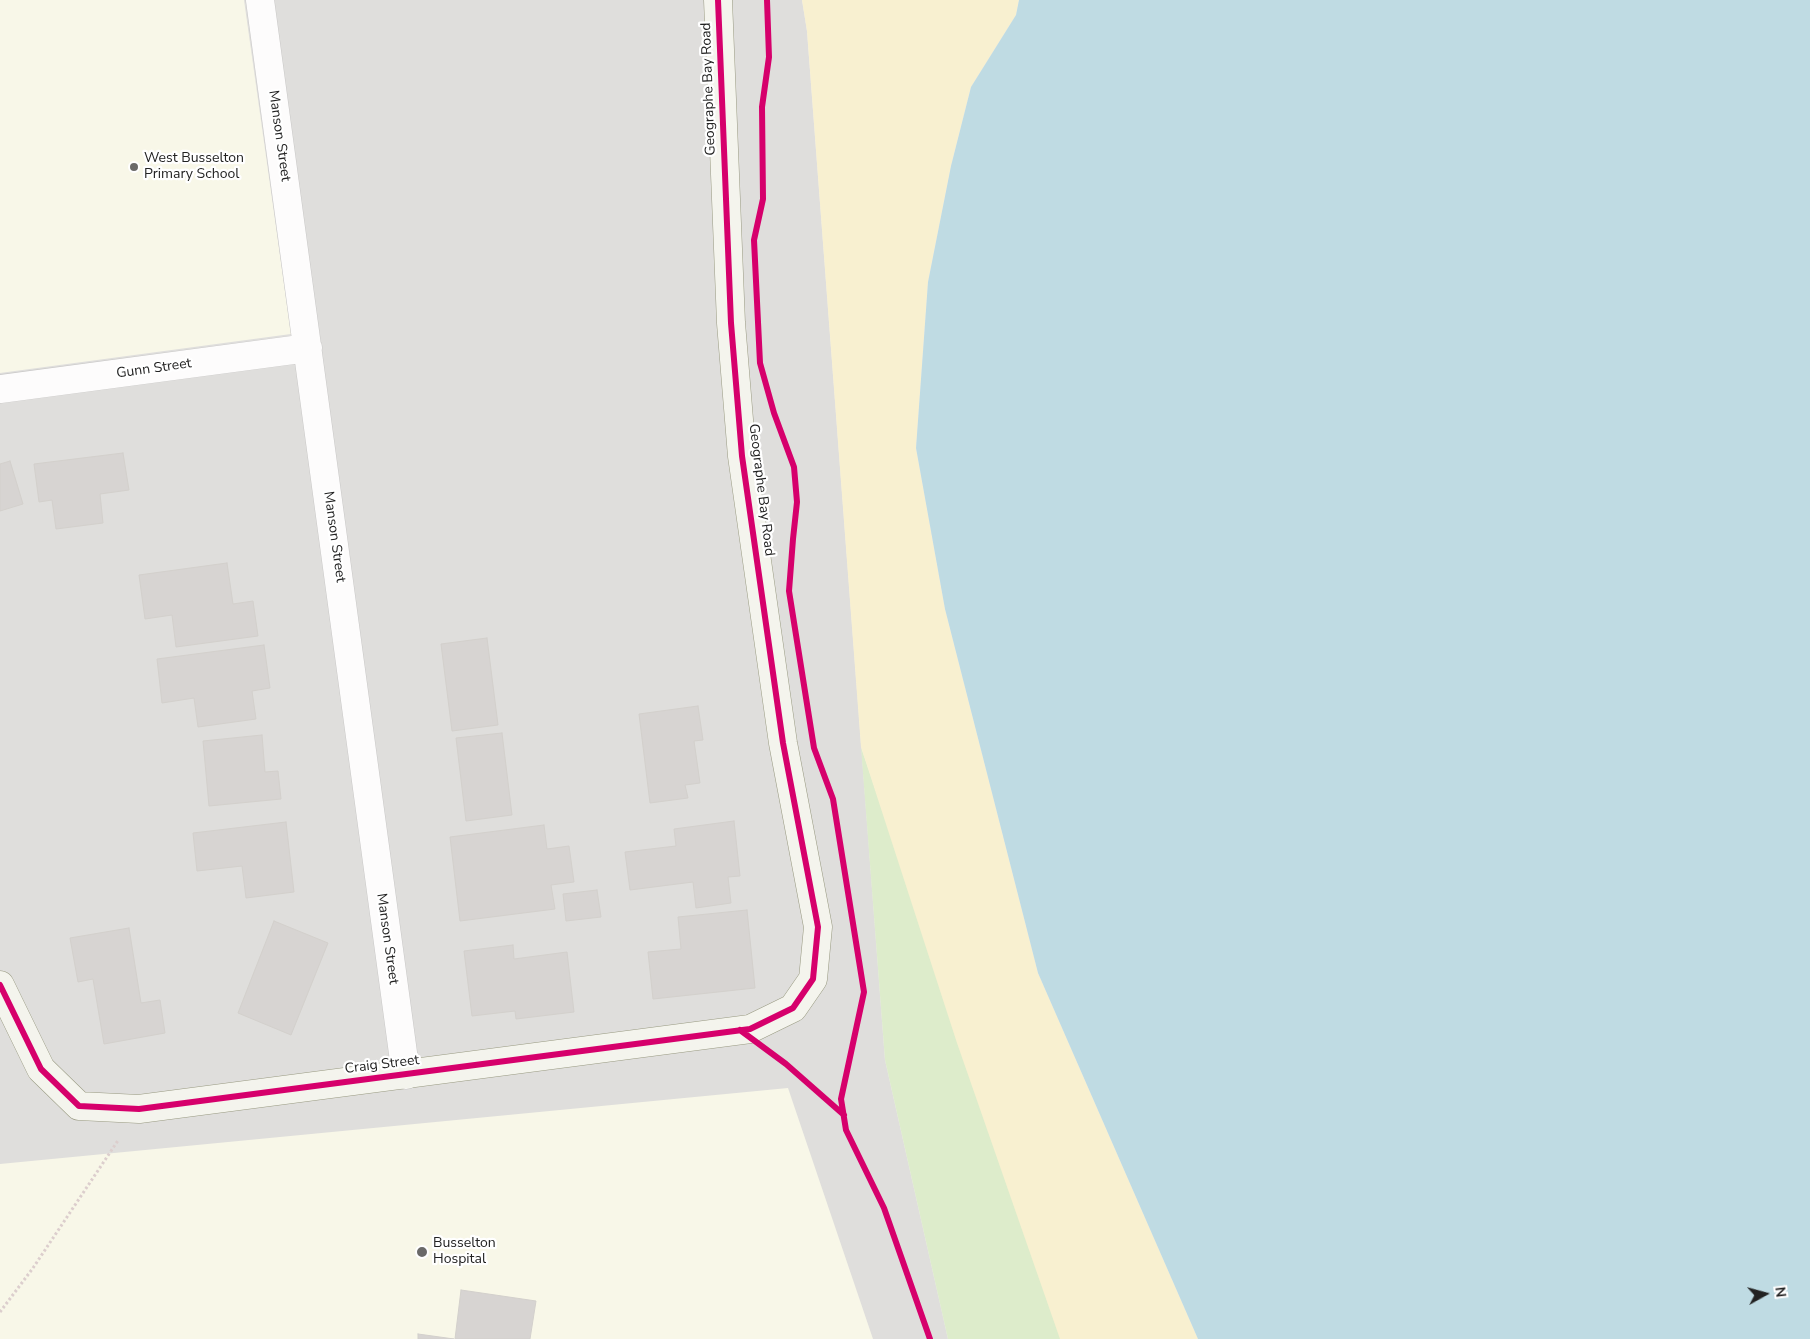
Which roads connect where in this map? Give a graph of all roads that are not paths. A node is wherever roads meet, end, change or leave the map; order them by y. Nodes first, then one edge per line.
1 (260, 0) edge
2 (718, 0) edge
3 (308, 348) junction
4 (0, 390) edge
5 (813, 979) joint
6 (0, 985) edge
7 (406, 1075) junction

1 - 3 street, Manson Street
2 - 5 street, Geographe Bay Road
3 - 4 street, Gunn Street
3 - 7 street, Manson Street
5 - 7 street, Craig Street
6 - 7 street, Craig Street

